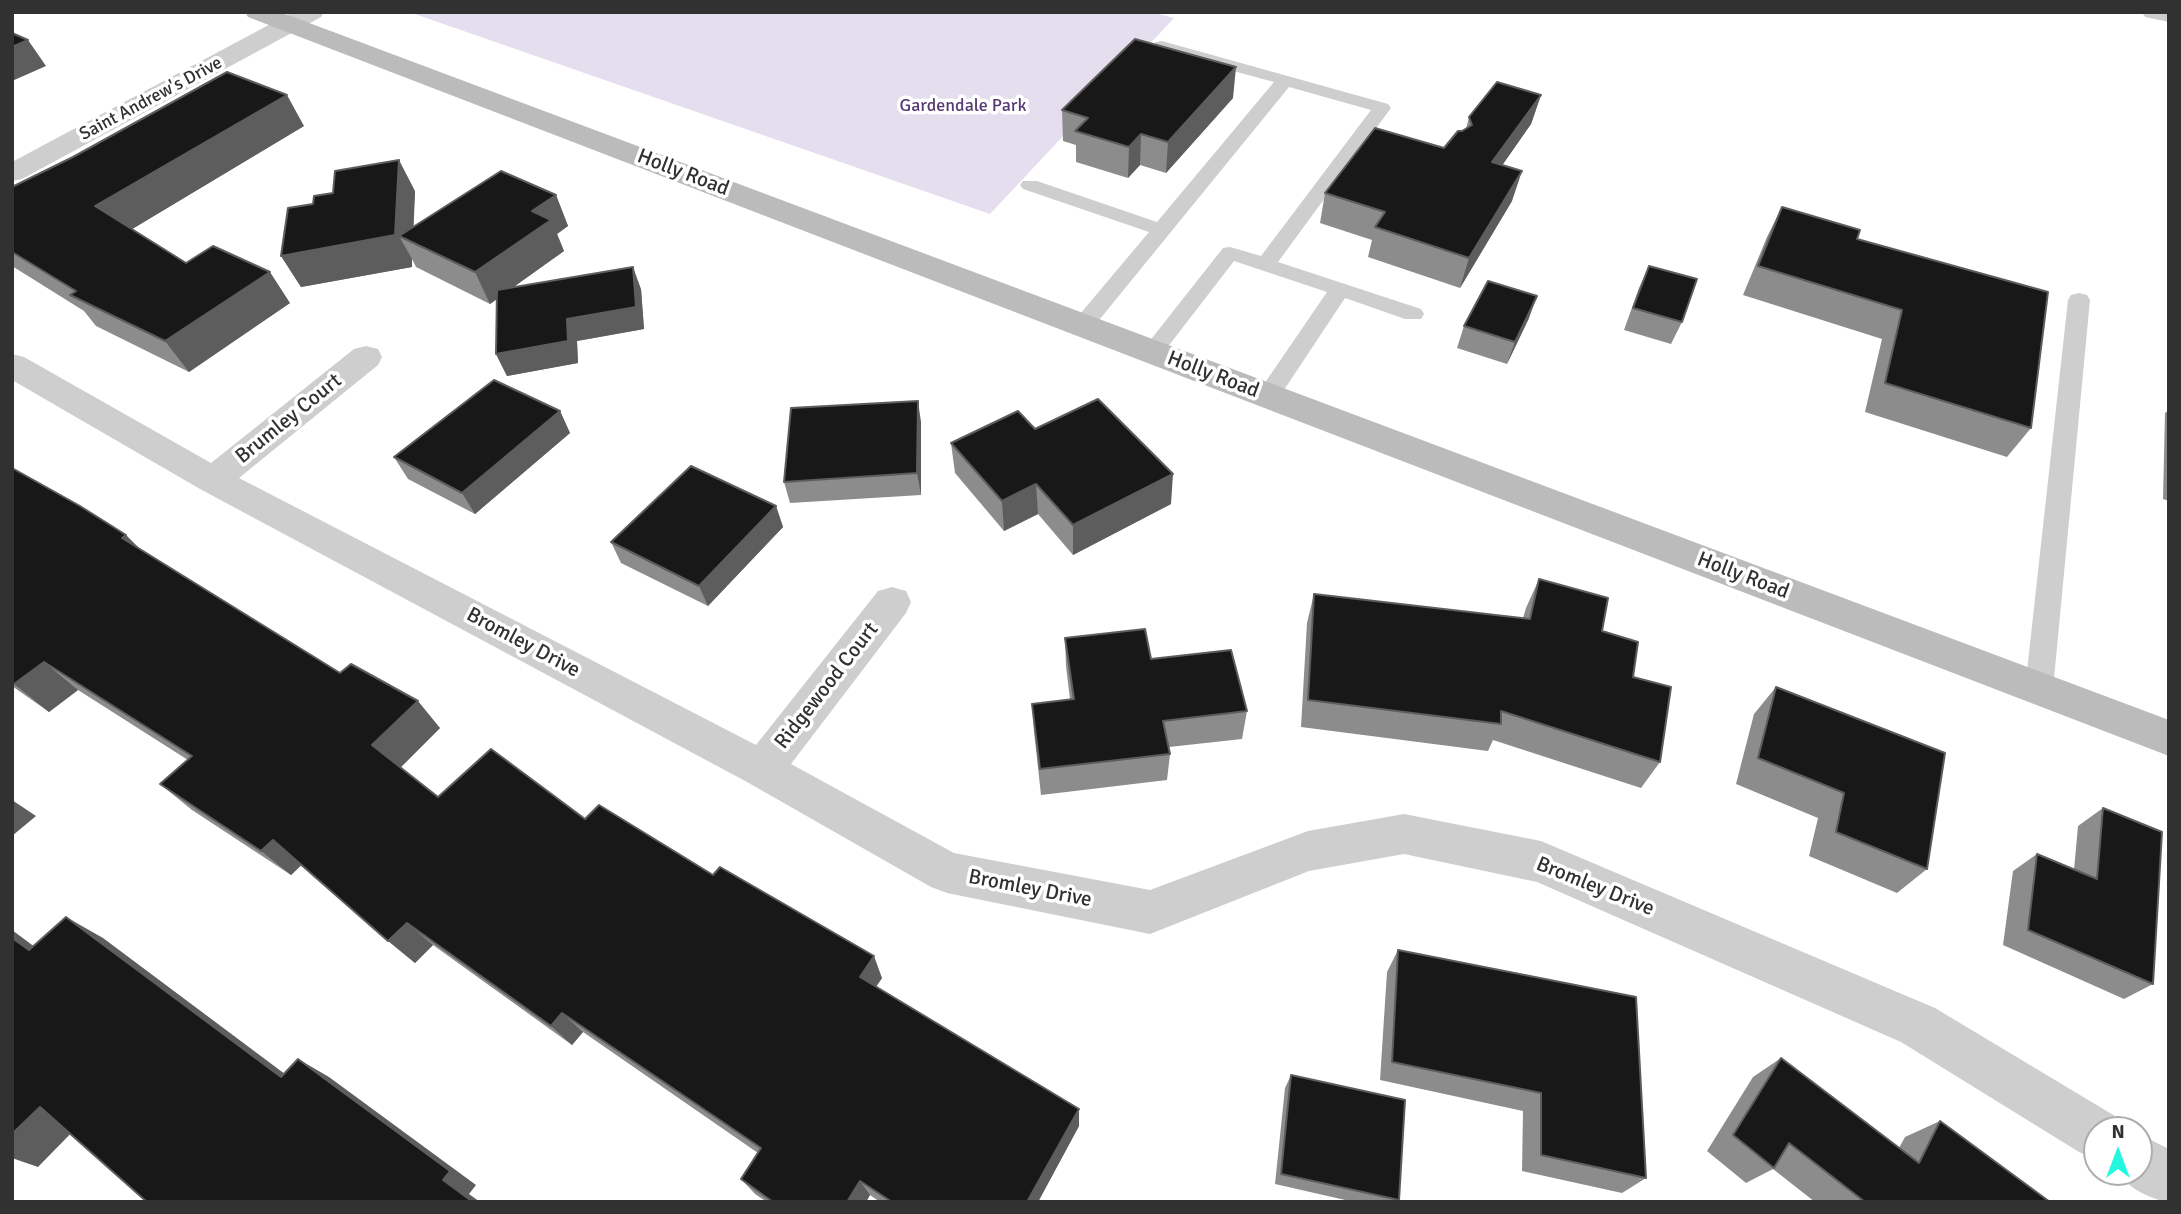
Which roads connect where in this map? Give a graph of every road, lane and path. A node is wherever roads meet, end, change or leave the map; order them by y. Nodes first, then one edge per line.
1 (257, 12) edge
2 (2154, 12) edge
3 (2169, 15) edge
4 (301, 18) edge
5 (1162, 46) edge
6 (1285, 80) junction
7 (1368, 127) junction
8 (1392, 135) edge
9 (12, 173) edge
10 (1030, 184) dead end
11 (1162, 230) junction
12 (1266, 264) junction
13 (1340, 289) junction
14 (2079, 300) dead end
15 (1413, 314) dead end
16 (1083, 325) junction
17 (1152, 352) junction
18 (366, 357) dead end
19 (12, 365) edge
20 (1268, 396) junction
21 (213, 480) junction
22 (892, 603) dead end
23 (2039, 689) junction
24 (2169, 738) edge
25 (762, 769) junction
26 (2083, 1125) edge
27 (2153, 1168) edge
28 (2169, 1178) edge

1 - 4 main road, Holly Road
2 - 3 street
4 - 9 street, Saint Andrew's Drive
4 - 16 main road, Holly Road
5 - 6 lane
6 - 7 lane
6 - 11 lane
7 - 8 lane
7 - 12 lane
10 - 11 lane
11 - 16 lane
12 - 13 lane
12 - 17 lane
13 - 15 lane
13 - 20 lane
14 - 23 lane
16 - 17 main road, Holly Road
17 - 20 main road, Holly Road
18 - 21 street, Brumley Court
19 - 21 street, Bromley Drive
20 - 23 main road, Holly Road
21 - 25 street, Bromley Drive
22 - 25 street, Ridgewood Court
23 - 24 main road, Holly Road
25 - 26 street, Bromley Drive
27 - 28 street

